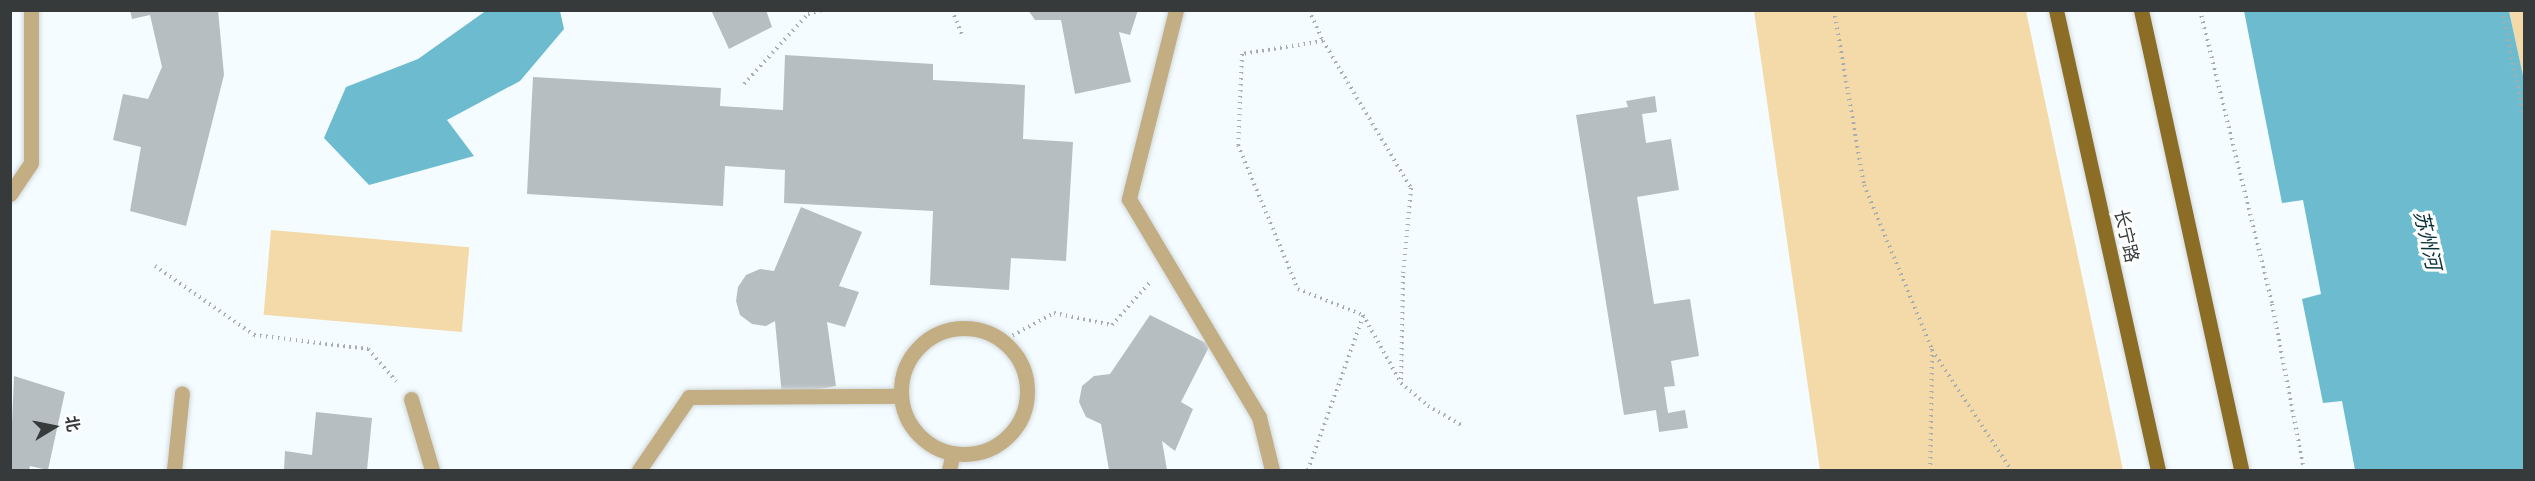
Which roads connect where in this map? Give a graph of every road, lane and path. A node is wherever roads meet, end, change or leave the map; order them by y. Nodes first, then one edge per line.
1 (31, 10) edge
2 (822, 10) edge
3 (952, 10) edge
4 (1176, 10) edge
5 (1309, 10) edge
6 (1834, 10) edge
7 (2056, 10) edge
8 (2141, 10) edge
9 (2200, 10) edge
10 (2502, 10) edge
11 (963, 37) dead end
12 (1323, 41) junction
13 (744, 84) dead end
14 (2524, 117) edge
15 (10, 194) edge
16 (1167, 263) junction
17 (155, 266) dead end
18 (1363, 315) junction
19 (1002, 341) junction
20 (1932, 349) junction
21 (1401, 382) junction
22 (182, 393) dead end
23 (901, 396) junction
24 (411, 399) joint
25 (1463, 426) dead end
26 (953, 453) junction
27 (174, 471) edge
28 (432, 471) edge
29 (639, 471) edge
30 (949, 471) edge
31 (1272, 471) edge
32 (1308, 471) edge
33 (1930, 471) edge
34 (2011, 471) edge
35 (2158, 471) edge
36 (2241, 471) edge
37 (2304, 471) edge

1 - 15 lane
2 - 13 path
3 - 11 path
4 - 16 lane
5 - 12 path
6 - 20 path
7 - 35 main road, 长宁路
8 - 36 main road
9 - 37 path
10 - 14 path
12 - 18 path
12 - 21 path
16 - 19 path
16 - 31 lane
17 - 24 path
18 - 21 path
18 - 32 path
19 - 23 lane
19 - 26 lane
20 - 33 path
20 - 34 path
21 - 25 path
22 - 27 lane
23 - 26 lane
23 - 29 lane
24 - 28 lane
26 - 30 lane

